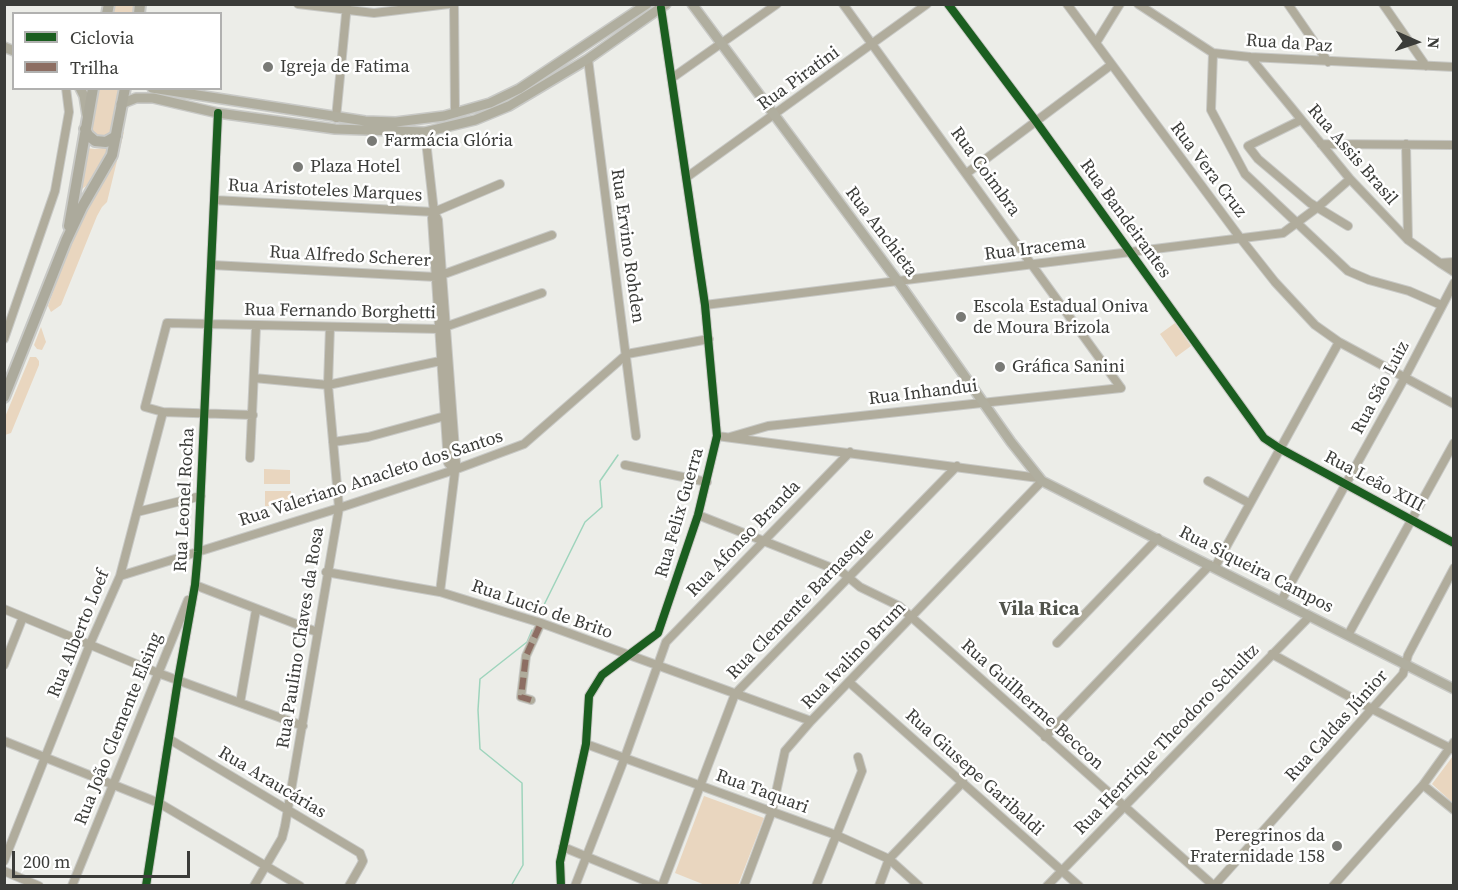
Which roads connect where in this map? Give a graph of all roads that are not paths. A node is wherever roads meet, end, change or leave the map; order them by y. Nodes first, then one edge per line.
1 (298, 4) edge
2 (449, 4) edge
3 (454, 4) edge
4 (647, 4) edge
5 (692, 4) edge
6 (777, 4) edge
7 (843, 4) edge
8 (927, 4) edge
9 (948, 4) edge
10 (1067, 4) edge
11 (1120, 4) edge
12 (1138, 4) edge
13 (1288, 4) edge
14 (1383, 4) edge
15 (663, 6) edge
16 (347, 8) edge
17 (1096, 43) junction
18 (721, 44) junction
19 (873, 44) junction
20 (1213, 53) junction
21 (1250, 57) junction
22 (588, 59) junction
23 (1328, 62) junction
24 (1111, 65) junction
25 (1426, 66) junction
26 (1454, 67) edge
27 (672, 78) junction
28 (66, 90) edge
29 (81, 90) edge
30 (93, 90) edge
31 (124, 90) edge
32 (165, 90) edge
33 (219, 98) junction
34 (121, 104) junction
35 (218, 113) junction
36 (455, 113) junction
37 (87, 115) junction
38 (444, 116) junction
39 (773, 116) junction
40 (336, 118) junction
41 (1035, 120) junction
42 (1301, 120) junction
43 (443, 128) junction
44 (85, 129) junction
45 (425, 132) junction
46 (116, 136) junction
47 (1321, 144) junction
48 (1407, 144) junction
49 (1454, 145) edge
50 (967, 173) junction
51 (687, 177) junction
52 (1350, 179) junction
53 (500, 184) dead end
54 (214, 200) junction
55 (1318, 207) junction
56 (434, 212) junction
57 (1296, 223) junction
58 (1348, 226) dead end
59 (552, 235) dead end
60 (1241, 239) junction
61 (1408, 240) junction
62 (66, 241) junction
63 (1132, 252) junction
64 (1454, 261) edge
65 (1440, 263) junction
66 (1034, 264) junction
67 (212, 265) junction
68 (1454, 272) edge
69 (439, 276) junction
70 (897, 280) junction
71 (1454, 283) edge
72 (542, 293) dead end
73 (1450, 299) edge
74 (705, 305) junction
75 (1441, 305) junction
76 (209, 324) junction
77 (256, 327) junction
78 (330, 327) junction
79 (443, 329) junction
80 (4, 339) edge
81 (709, 339) junction
82 (1339, 342) junction
83 (627, 354) junction
84 (445, 360) junction
85 (1405, 376) junction
86 (254, 378) junction
87 (328, 385) junction
88 (1121, 388) joint
89 (4, 397) edge
90 (983, 401) junction
91 (1454, 404) edge
92 (163, 412) junction
93 (205, 415) junction
94 (253, 415) junction
95 (449, 415) junction
96 (636, 436) dead end
97 (717, 436) junction
98 (730, 437) junction
99 (333, 442) junction
100 (1454, 443) edge
101 (1279, 448) junction
102 (850, 452) junction
103 (250, 458) dead end
104 (626, 465) dead end
105 (957, 466) junction
106 (454, 470) junction
107 (1041, 480) junction
108 (706, 482) junction
109 (1208, 482) dead end
110 (1347, 485) junction
111 (201, 496) junction
112 (1249, 502) junction
113 (339, 508) junction
114 (137, 512) junction
115 (698, 515) junction
116 (1413, 520) junction
117 (1158, 538) junction
118 (763, 541) junction
119 (1454, 543) edge
120 (198, 552) junction
121 (1212, 566) junction
122 (1454, 568) edge
123 (326, 572) junction
124 (120, 576) junction
125 (848, 578) junction
126 (195, 585) junction
127 (440, 592) junction
128 (1281, 601) junction
129 (4, 609) edge
130 (256, 609) junction
131 (1310, 616) junction
132 (23, 617) junction
133 (912, 618) junction
134 (541, 623) junction
135 (317, 632) junction
136 (1348, 635) junction
137 (1057, 643) dead end
138 (90, 644) junction
139 (1272, 654) junction
140 (626, 655) junction
141 (1405, 664) junction
142 (4, 665) edge
143 (657, 665) junction
144 (158, 673) junction
145 (177, 680) junction
146 (850, 683) junction
147 (1454, 689) edge
148 (735, 694) junction
149 (531, 699) dead end
150 (240, 703) junction
151 (1372, 709) junction
152 (811, 721) junction
153 (303, 726) junction
154 (1045, 737) junction
155 (169, 739) junction
156 (4, 741) edge
157 (586, 744) junction
158 (1452, 746) edge
159 (625, 757) junction
160 (858, 757) dead end
161 (46, 758) junction
162 (963, 782) junction
163 (112, 784) junction
164 (699, 785) junction
165 (1423, 785) junction
166 (159, 803) junction
167 (1123, 807) junction
168 (287, 810) junction
169 (1454, 810) edge
170 (772, 811) junction
171 (836, 835) junction
172 (563, 847) junction
173 (586, 856) junction
174 (889, 859) junction
175 (4, 861) edge
176 (267, 865) junction
177 (1061, 870) junction
178 (4, 872) edge
179 (39, 885) edge
180 (72, 885) edge
181 (146, 885) edge
182 (254, 885) edge
183 (300, 885) edge
184 (349, 885) edge
185 (561, 885) edge
186 (575, 885) edge
187 (660, 885) edge
188 (744, 885) edge
189 (816, 885) edge
190 (879, 885) edge
191 (919, 885) edge
192 (1047, 885) edge
193 (1079, 885) edge
194 (1214, 885) edge
195 (1333, 885) edge

1 - 16 street
2 - 16 street
3 - 36 street
4 - 36 main road
5 - 18 main road, Rua Anchieta
6 - 18 street
7 - 19 street, Rua Coimbra
8 - 19 street, Rua Piratini
9 - 41 street, Rua Bandeirantes
10 - 17 street, Rua Vera Cruz
11 - 17 street
12 - 20 street, Rua da Paz
13 - 23 street
14 - 25 street
15 - 22 main road
15 - 27 street, Rua Felix Guerra
16 - 40 street
17 - 24 street, Rua Vera Cruz
18 - 27 street
18 - 39 main road, Rua Anchieta
19 - 39 street, Rua Piratini
19 - 50 street, Rua Coimbra
20 - 21 street, Rua da Paz
20 - 57 street
21 - 23 street, Rua da Paz
21 - 42 street, Rua Assis Brasil
22 - 43 main road
22 - 83 street, Rua Ervino Rohden
23 - 25 street, Rua da Paz
24 - 41 street
24 - 60 street, Rua Vera Cruz
25 - 26 street, Rua da Paz
27 - 51 street, Rua Felix Guerra
28 - 80 street
29 - 37 main road
30 - 37 highway
31 - 34 highway
32 - 33 main road
33 - 35 street, Rua Leonel Rocha
33 - 40 main road
34 - 35 main road
34 - 46 highway
35 - 45 main road
35 - 54 street, Rua Leonel Rocha
36 - 38 main road
36 - 43 main road
37 - 44 highway
38 - 40 main road
38 - 45 main road
39 - 51 street, Rua Piratini
39 - 70 main road, Rua Anchieta
41 - 50 street
41 - 63 street, Rua Bandeirantes
42 - 47 street, Rua Assis Brasil
42 - 55 street
43 - 45 main road
44 - 46 highway
44 - 62 highway
45 - 56 street
46 - 62 highway
47 - 48 street
47 - 52 street, Rua Assis Brasil
48 - 49 street
48 - 61 street
50 - 66 street, Rua Coimbra
51 - 74 street, Rua Felix Guerra
52 - 55 street, Rua Iracema
52 - 61 street, Rua Assis Brasil
53 - 56 street, Rua Aristoteles Marques
54 - 56 street, Rua Aristoteles Marques
54 - 67 street, Rua Leonel Rocha
55 - 57 street, Rua Iracema
55 - 58 street
56 - 69 street
57 - 60 street, Rua Iracema
57 - 75 street
59 - 69 street, Rua Alfredo Scherer
60 - 63 street, Rua Iracema
60 - 82 street, Rua Vera Cruz
61 - 65 street, Rua Assis Brasil
62 - 89 highway
63 - 66 street, Rua Iracema
63 - 101 street, Rua Bandeirantes
64 - 65 street
65 - 68 street, Rua Assis Brasil
66 - 70 street, Rua Iracema
66 - 88 street, Rua Coimbra
67 - 69 street, Rua Alfredo Scherer
67 - 76 street, Rua Leonel Rocha
69 - 79 street
70 - 74 street, Rua Iracema
70 - 90 main road, Rua Anchieta
71 - 73 street, Rua São Luiz
72 - 79 street, Rua Fernando Borghetti
73 - 75 street, Rua São Luiz
74 - 81 street, Rua Felix Guerra
75 - 85 street, Rua São Luiz
76 - 77 street, Rua Fernando Borghetti
76 - 92 street, Rua Fernando Borghetti
76 - 93 street, Rua Leonel Rocha
77 - 78 street, Rua Fernando Borghetti
77 - 86 street
78 - 79 street, Rua Fernando Borghetti
78 - 87 street, Rua Paulino Chaves da Rosa
79 - 84 street
81 - 83 street
81 - 97 street, Rua Felix Guerra
82 - 85 street, Rua Vera Cruz
82 - 101 street
83 - 96 street, Rua Ervino Rohden
83 - 106 street, Rua Valeriano Anacleto dos Santos
84 - 87 street
84 - 95 street
85 - 91 street, Rua Vera Cruz
85 - 110 street, Rua São Luiz
86 - 87 street
86 - 94 street
87 - 99 street, Rua Paulino Chaves da Rosa
88 - 90 street, Rua Inhandui
90 - 98 street, Rua Inhandui
90 - 107 main road, Rua Anchieta
92 - 93 street
92 - 114 street, Rua Alberto Loef
93 - 94 street
93 - 111 street, Rua Leonel Rocha
94 - 103 street
95 - 99 street
95 - 106 street
97 - 98 street, Rua Siqueira Campos
97 - 108 street, Rua Felix Guerra
98 - 102 street, Rua Siqueira Campos
99 - 113 street, Rua Paulino Chaves da Rosa
100 - 116 street
101 - 110 street, Rua Leão XIII
101 - 112 street
102 - 105 street, Rua Siqueira Campos
102 - 118 street, Rua Afonso Branda
104 - 108 street
105 - 107 street, Rua Siqueira Campos
105 - 125 street, Rua Clemente Barnasque
106 - 113 street, Rua Valeriano Anacleto dos Santos
106 - 127 street
107 - 117 main road, Rua Siqueira Campos
107 - 133 street, Rua Ivalino Brum
108 - 115 street, Rua Felix Guerra
109 - 112 street
110 - 116 street, Rua Leão XIII
110 - 128 street, Rua São Luiz
111 - 114 street
111 - 120 street, Rua Leonel Rocha
112 - 121 street
113 - 120 street, Rua Valeriano Anacleto dos Santos
113 - 123 street, Rua Paulino Chaves da Rosa
114 - 124 street, Rua Alberto Loef
115 - 118 street, Rua Guilherme Beccon
115 - 140 street, Rua Felix Guerra
116 - 119 street, Rua Leão XIII
116 - 136 street
117 - 121 main road, Rua Siqueira Campos
117 - 137 street
118 - 125 street, Rua Guilherme Beccon
118 - 143 street, Rua Afonso Branda
120 - 124 street, Rua Valeriano Anacleto dos Santos
120 - 126 street, Rua Leonel Rocha
121 - 128 main road, Rua Siqueira Campos
121 - 154 street
122 - 141 street, Rua Caldas Júnior
123 - 127 street, Rua Lucio de Brito
123 - 135 street, Rua Paulino Chaves da Rosa
124 - 138 street, Rua Alberto Loef
125 - 133 street, Rua Guilherme Beccon
125 - 148 street, Rua Clemente Barnasque
126 - 130 street
126 - 144 street, Rua João Clemente Elsing
126 - 145 street, Rua Leonel Rocha
127 - 134 street, Rua Lucio de Brito
128 - 131 main road, Rua Siqueira Campos
129 - 132 street
130 - 135 street
130 - 150 street
131 - 136 main road, Rua Siqueira Campos
131 - 139 street, Rua Henrique Theodoro Schultz
132 - 138 street
132 - 142 street
133 - 146 street, Rua Ivalino Brum
133 - 154 street, Rua Guilherme Beccon
134 - 140 street, Rua Lucio de Brito
134 - 149 street
135 - 153 street, Rua Paulino Chaves da Rosa
136 - 141 main road, Rua Siqueira Campos
138 - 144 street
138 - 161 street, Rua Alberto Loef
139 - 151 street
139 - 167 street, Rua Henrique Theodoro Schultz
140 - 143 street, Rua Lucio de Brito
140 - 157 street, Rua Felix Guerra
141 - 147 main road, Rua Siqueira Campos
141 - 151 street, Rua Caldas Júnior
143 - 148 street, Rua Lucio de Brito
143 - 159 street, Rua Afonso Branda
144 - 145 street
144 - 163 street, Rua João Clemente Elsing
145 - 150 street
145 - 155 street, Rua Leonel Rocha
146 - 152 street, Rua Ivalino Brum
146 - 162 street, Rua Giusepe Garibaldi
148 - 152 street, Rua Lucio de Brito
148 - 164 street, Rua Clemente Barnasque
150 - 153 street
151 - 158 street
151 - 194 street, Rua Caldas Júnior
152 - 170 street, Rua Ivalino Brum
153 - 168 street, Rua Paulino Chaves da Rosa
154 - 167 street, Rua Guilherme Beccon
155 - 166 street, Rua Leonel Rocha
155 - 168 street, Rua Araucárias
156 - 161 street
157 - 159 street, Rua Taquari
157 - 172 street, Rua Felix Guerra
158 - 165 street
159 - 164 street, Rua Taquari
159 - 173 street, Rua Afonso Branda
160 - 171 street
161 - 163 street
161 - 175 street, Rua Alberto Loef
162 - 174 street
162 - 177 street, Rua Giusepe Garibaldi
163 - 166 street
163 - 180 street, Rua João Clemente Elsing
164 - 170 street, Rua Taquari
164 - 187 street, Rua Clemente Barnasque
165 - 169 street
165 - 195 street
166 - 176 street
166 - 181 street, Rua Leonel Rocha
167 - 177 street, Rua Henrique Theodoro Schultz
167 - 194 street, Rua Guilherme Beccon
168 - 176 street, Rua Paulino Chaves da Rosa
168 - 184 street, Rua Araucárias
170 - 171 street, Rua Taquari
170 - 188 street, Rua Ivalino Brum
171 - 174 street, Rua Taquari
171 - 189 street
172 - 173 street
172 - 185 street, Rua Felix Guerra
173 - 186 street, Rua Afonso Branda
173 - 187 street
174 - 190 street
174 - 191 street, Rua Taquari
176 - 182 street, Rua Paulino Chaves da Rosa
176 - 183 street
177 - 192 street, Rua Henrique Theodoro Schultz
177 - 193 street, Rua Giusepe Garibaldi
178 - 179 street

